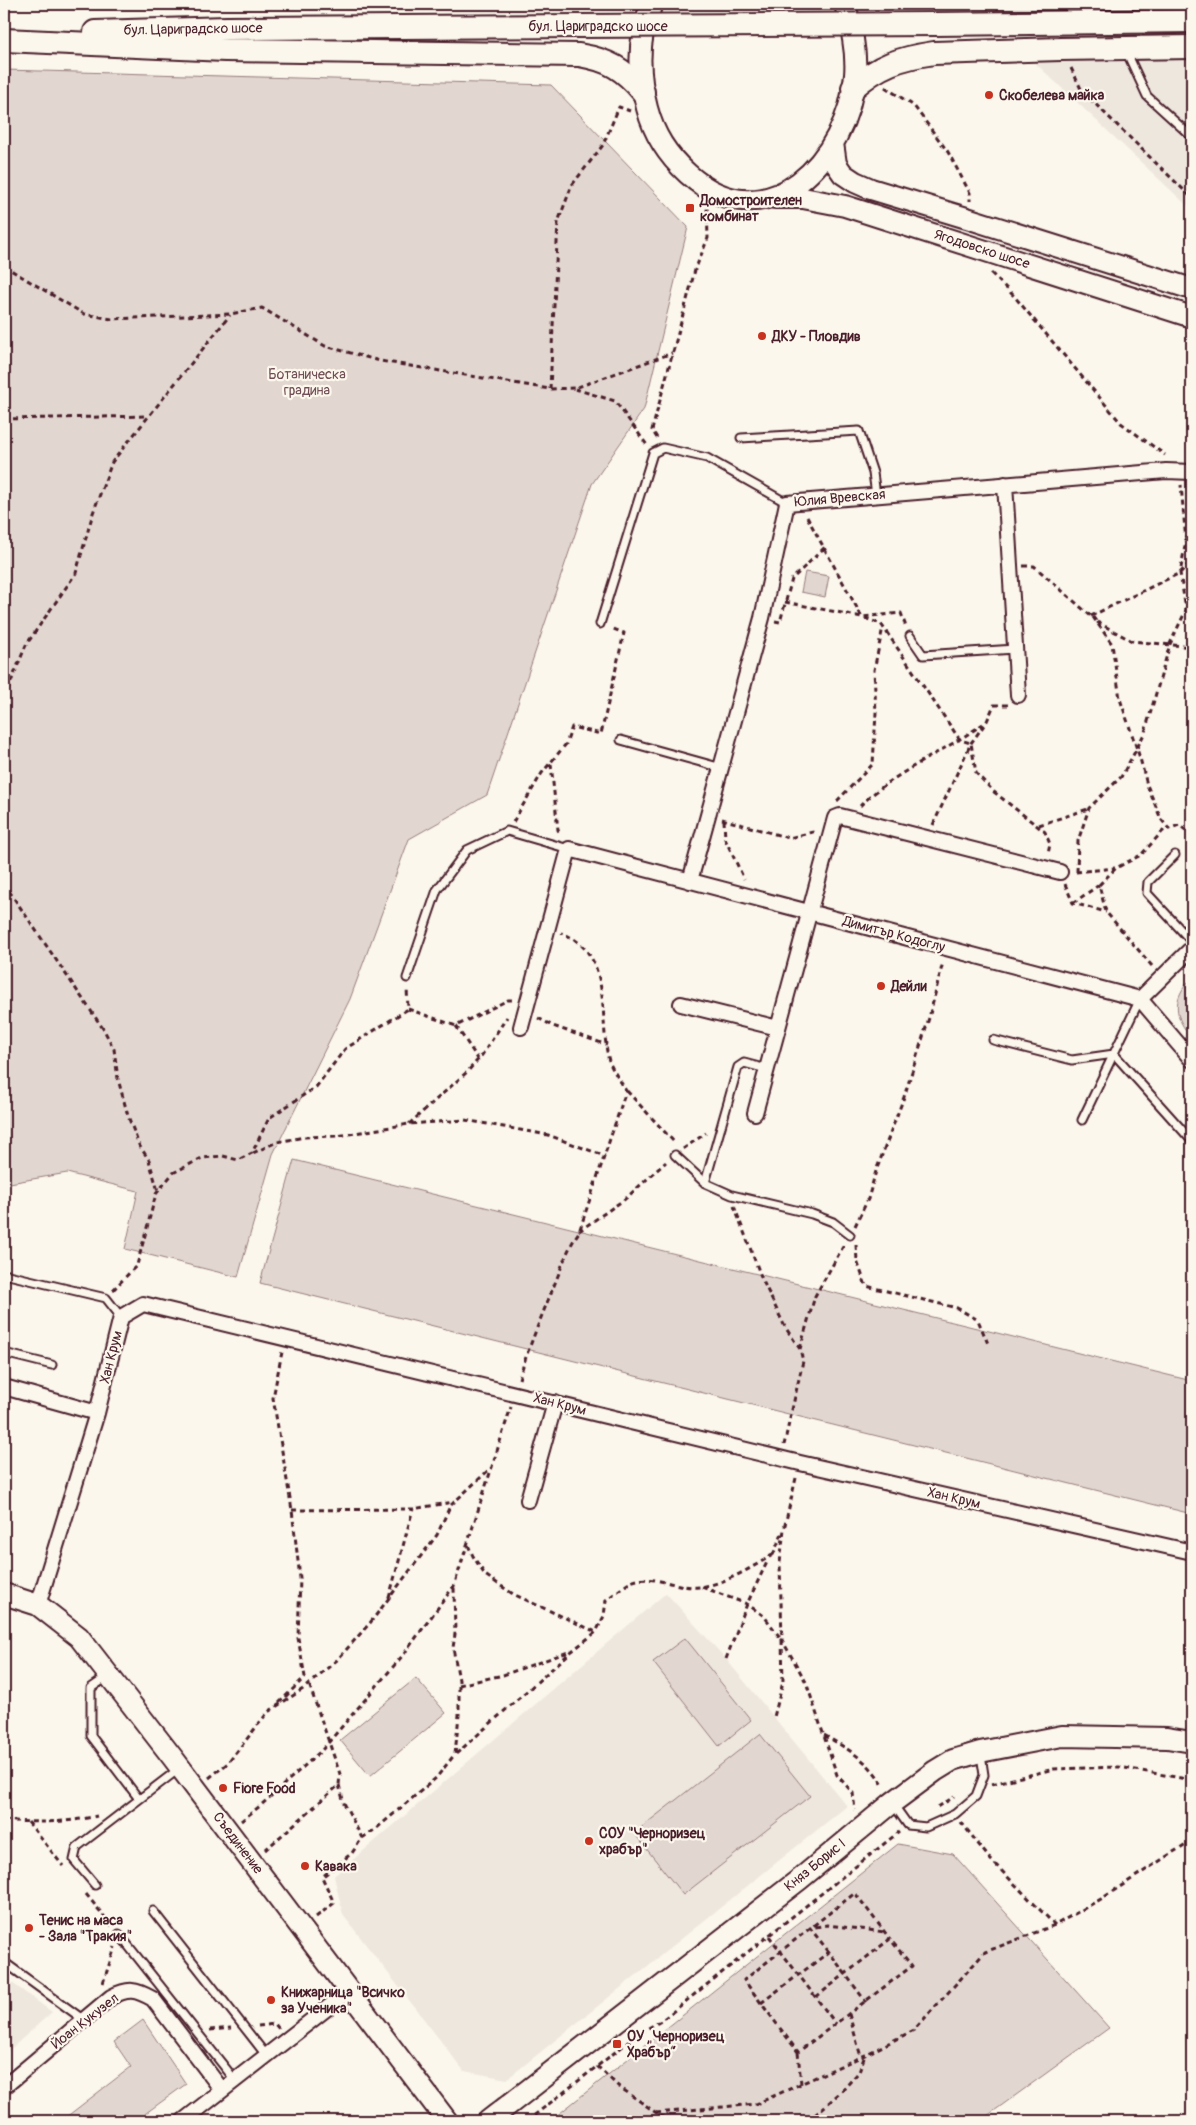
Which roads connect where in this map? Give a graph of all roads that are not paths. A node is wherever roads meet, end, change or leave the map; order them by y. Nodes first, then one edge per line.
1 (652, 4) edge
2 (845, 4) edge
3 (1192, 20) edge
4 (4, 35) edge
5 (4, 40) edge
6 (1192, 47) edge
7 (1125, 48) junction
8 (853, 88) junction
9 (643, 92) junction
10 (1192, 137) edge
11 (834, 143) junction
12 (768, 198) junction
13 (1192, 289) edge
14 (1192, 317) edge
15 (741, 438) dead end
16 (1186, 471) edge
17 (1005, 484) junction
18 (876, 496) junction
19 (787, 503) junction
20 (600, 624) road end
21 (910, 636) road end
22 (1015, 649) junction
23 (1018, 695) road end
24 (621, 740) dead end
25 (722, 768) junction
26 (569, 849) junction
27 (1174, 855) dead end
28 (1060, 872) road end
29 (690, 881) junction
30 (809, 912) junction
31 (1192, 942) edge
32 (1192, 948) edge
33 (406, 978) road end
34 (1140, 999) junction
35 (681, 1004) dead end
36 (521, 1027) dead end
37 (778, 1028) junction
38 (993, 1040) dead end
39 (1114, 1054) junction
40 (1192, 1060) edge
41 (767, 1069) junction
42 (755, 1113) dead end
43 (1082, 1120) dead end
44 (1192, 1141) edge
45 (675, 1155) road end
46 (705, 1184) junction
47 (853, 1235) road end
48 (4, 1274) edge
49 (122, 1317) junction
50 (4, 1352) edge
51 (52, 1365) dead end
52 (4, 1387) edge
53 (555, 1403) junction
54 (97, 1413) junction
55 (528, 1500) dead end
56 (1192, 1552) edge
57 (4, 1594) edge
58 (38, 1605) junction
59 (109, 1676) junction
60 (1192, 1742) edge
61 (980, 1752) junction
62 (180, 1768) junction
63 (139, 1799) junction
64 (892, 1802) junction
65 (95, 1885) dead end
66 (153, 1911) dead end
67 (119, 1934) road end
68 (4, 1962) edge
69 (349, 1991) junction
70 (85, 2020) junction
71 (266, 2055) junction
72 (235, 2080) junction
73 (4, 2087) edge
74 (222, 2090) junction
75 (183, 2121) edge
76 (448, 2121) edge
77 (488, 2121) edge

1 - 9 street
2 - 8 street
3 - 4 main road, бул. Цариградско шосе, bridge
5 - 9 main road
6 - 7 main road
7 - 8 main road
7 - 10 lane
8 - 11 street
9 - 12 street, Ягодовско шосе
11 - 12 street
11 - 13 street, Ягодовско шосе
12 - 14 street, Ягодовско шосе
15 - 18 lane
16 - 17 street, Юлия Вревская
17 - 18 street, Юлия Вревская
17 - 22 street
18 - 19 street, Юлия Вревская
19 - 20 lane
19 - 25 street, Юлия Вревская
21 - 22 lane
22 - 23 street
24 - 25 lane
25 - 29 street, Юлия Вревская
26 - 29 street, Димитър Кодоглу
26 - 33 lane
26 - 36 street
27 - 31 lane
28 - 30 street
29 - 30 street, Димитър Кодоглу
30 - 34 street, Димитър Кодоглу
30 - 37 street
32 - 34 street
34 - 39 lane
34 - 40 street
35 - 37 street
37 - 41 street
38 - 39 lane
39 - 43 lane
39 - 44 lane
41 - 42 street
41 - 46 lane
45 - 46 lane
46 - 47 lane
48 - 49 lane
49 - 53 street, Хан Крум
49 - 54 street, Хан Крум
50 - 51 lane
52 - 54 street
53 - 55 street
53 - 56 street, Хан Крум
54 - 58 street, Хан Крум
57 - 58 street, Съединение
58 - 59 street, Съединение
59 - 62 street, Съединение
59 - 63 lane
60 - 61 street, Княз Борис I
61 - 64 street, Княз Борис I
61 - 64 lane
62 - 63 lane
62 - 69 street, Съединение
63 - 65 lane
64 - 77 street, Княз Борис I
66 - 71 lane
67 - 72 lane
68 - 70 lane
69 - 71 street
69 - 76 street, Съединение
70 - 73 street, Йоан Кукузел
70 - 74 street, Йоан Кукузел
71 - 72 street
72 - 74 street
74 - 75 street

